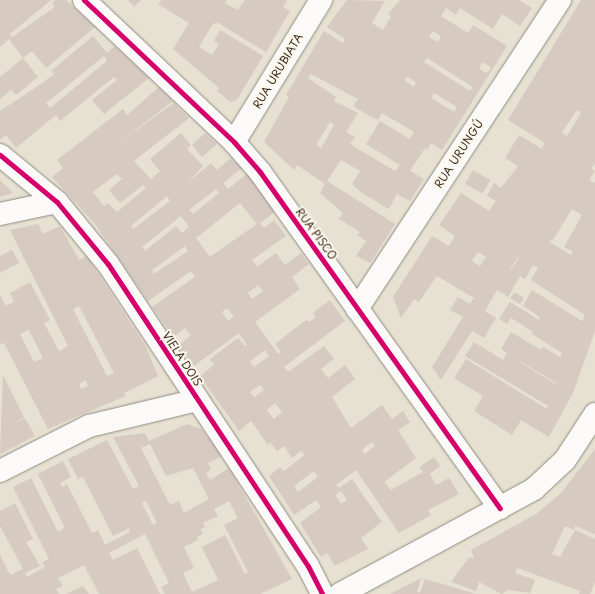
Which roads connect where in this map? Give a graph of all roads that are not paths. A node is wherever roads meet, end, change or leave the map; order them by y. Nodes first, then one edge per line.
1 (84, 0) edge
2 (321, 0) edge
3 (560, 0) edge
4 (234, 142) junction
5 (0, 155) edge
6 (57, 202) junction
7 (0, 214) edge
8 (357, 309) junction
9 (198, 400) junction
10 (595, 414) edge
11 (0, 471) edge
12 (500, 508) junction
13 (322, 594) edge
14 (340, 594) edge

1 - 4 street, RUA PISCO
2 - 4 street, RUA URUBIATA
3 - 8 street, RUA URUNGÚ
4 - 8 street, RUA PISCO
5 - 6 street, VIELA DOIS
6 - 7 street
6 - 9 street, VIELA DOIS
8 - 12 street, RUA PISCO
9 - 11 street
9 - 13 street, VIELA DOIS
10 - 12 street
12 - 14 street

